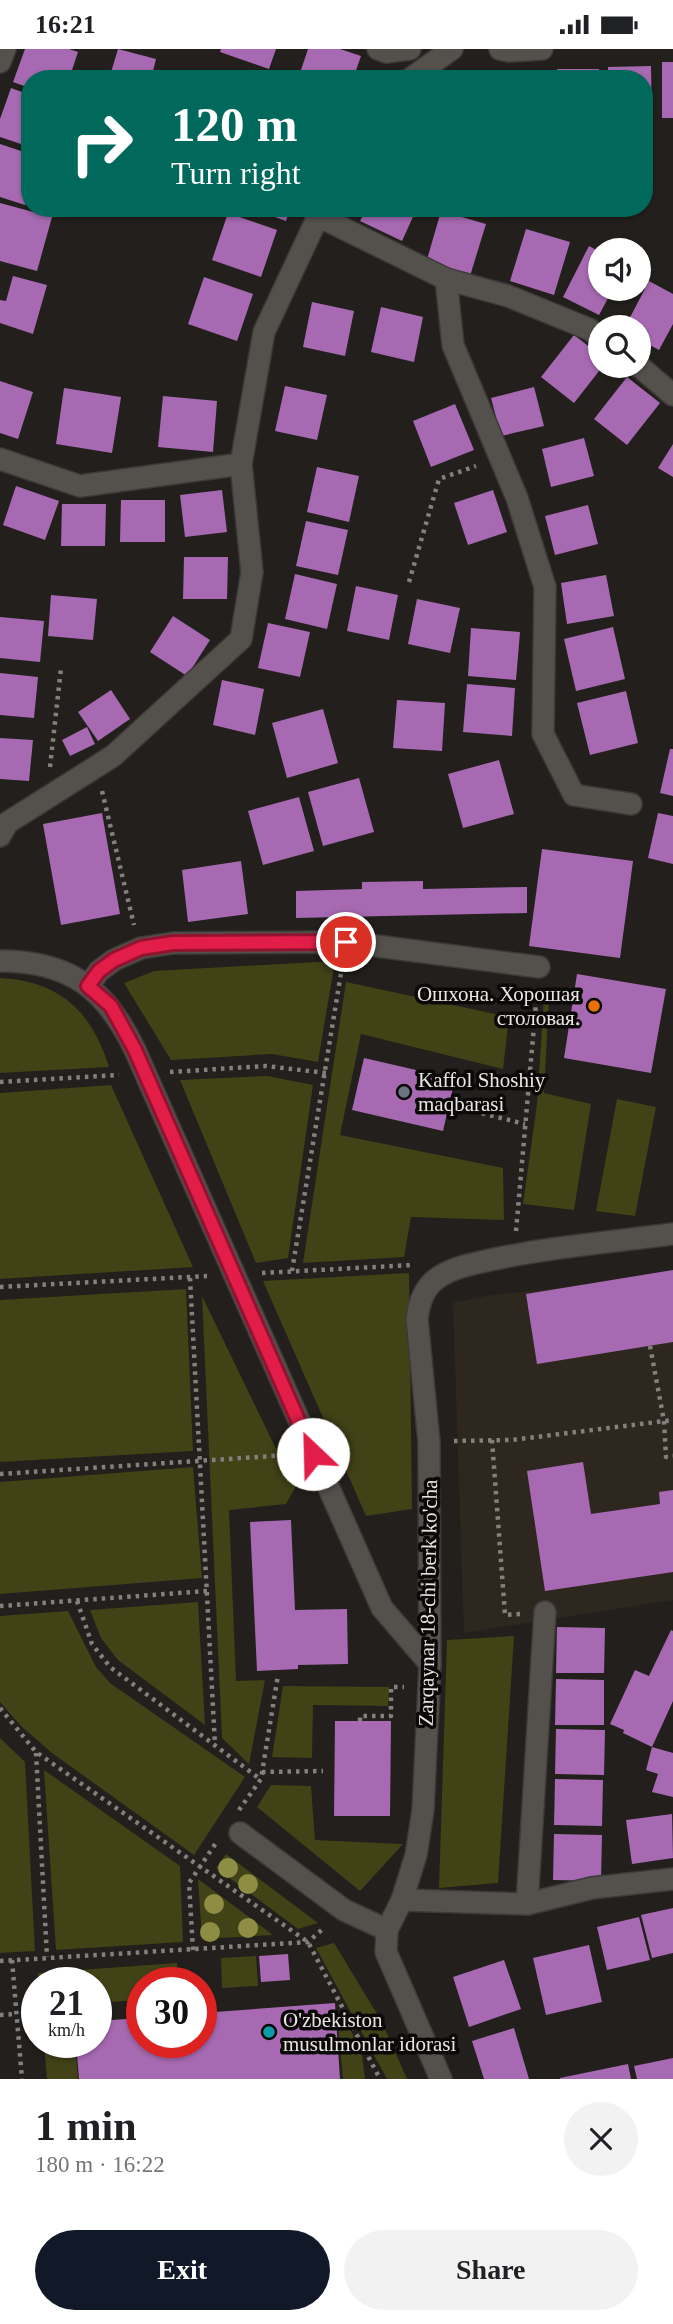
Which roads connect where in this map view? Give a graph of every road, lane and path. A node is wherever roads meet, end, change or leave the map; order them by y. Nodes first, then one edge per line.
1 (5, 49) edge
2 (378, 49) edge
3 (410, 49) edge
4 (452, 49) edge
5 (500, 49) edge
6 (542, 49) edge
7 (0, 62) edge
8 (423, 70) edge
9 (318, 217) edge
10 (329, 217) edge
11 (446, 279) junction
12 (588, 329) edge
13 (651, 376) edge
14 (673, 395) edge
15 (500, 458) junction
16 (0, 459) edge
17 (241, 464) junction
18 (410, 582) dead end
19 (61, 668) dead end
20 (96, 767) junction
21 (47, 796) junction
22 (631, 804) dead end
23 (0, 836) edge
24 (346, 942) junction
25 (149, 947) junction
26 (0, 961) edge
27 (539, 967) joint
28 (88, 986) junction
29 (449, 1105) dead end
30 (525, 1124) junction
31 (673, 1234) edge
32 (514, 1255) junction
33 (292, 1271) dead end
34 (190, 1278) dead end
35 (650, 1346) dead end
36 (673, 1420) edge
37 (664, 1421) junction
38 (492, 1440) junction
39 (429, 1442) junction
40 (313, 1454) junction
41 (673, 1456) edge
42 (201, 1461) junction
43 (0, 1473) edge
44 (207, 1591) junction
45 (77, 1601) junction
46 (0, 1606) edge
47 (545, 1612) joint
48 (430, 1664) junction
49 (278, 1675) dead end
50 (429, 1687) junction
51 (0, 1708) edge
52 (360, 1721) dead end
53 (215, 1745) junction
54 (36, 1752) junction
55 (323, 1771) dead end
56 (262, 1772) junction
57 (261, 1779) junction
58 (232, 1828) junction
59 (201, 1865) junction
60 (673, 1879) edge
61 (402, 1900) junction
62 (527, 1903) junction
63 (387, 1930) junction
64 (307, 1942) junction
65 (193, 1950) junction
66 (47, 1957) junction
67 (12, 1960) junction
68 (0, 1961) edge
69 (17, 2014) junction
70 (0, 2015) edge
71 (22, 2079) edge
72 (380, 2079) edge
73 (441, 2079) edge

1 - 7 street
2 - 3 street
4 - 8 street
5 - 6 street
9 - 17 street
10 - 11 street
11 - 12 street
11 - 15 street
13 - 14 street
15 - 18 path
15 - 22 street
16 - 17 street
17 - 20 street
19 - 21 path
20 - 21 street
20 - 25 path
21 - 23 street
24 - 25 street
24 - 27 street
24 - 33 path
25 - 28 street
26 - 28 street
27 - 30 path
28 - 40 street
29 - 30 path
30 - 32 path
31 - 32 street, Zarqaynar 18-chi berk ko'cha
32 - 39 street, Zarqaynar 18-chi berk ko'cha
34 - 42 path
35 - 37 path
36 - 37 path
37 - 38 path
37 - 41 path
38 - 39 path
38 - 47 path
39 - 48 street, Zarqaynar 18-chi berk ko'cha
40 - 42 path
40 - 48 street
42 - 43 path
42 - 44 path
44 - 45 path
44 - 53 path
45 - 46 path
45 - 53 path
47 - 62 street
48 - 50 street, Zarqaynar 18-chi berk ko'cha
49 - 56 path
50 - 52 path
50 - 61 street, Zarqaynar 18-chi berk ko'cha
51 - 54 path
53 - 57 path
54 - 59 path
54 - 66 path
55 - 56 path
56 - 57 path
57 - 58 path
58 - 59 path
58 - 63 street
59 - 64 path
59 - 65 path
60 - 62 street
61 - 62 street
61 - 63 street, Zarqaynar 18-chi berk ko'cha
63 - 73 street
64 - 65 path
64 - 72 path
65 - 66 path
66 - 67 path
67 - 68 path
67 - 69 path
69 - 70 path
69 - 71 path

